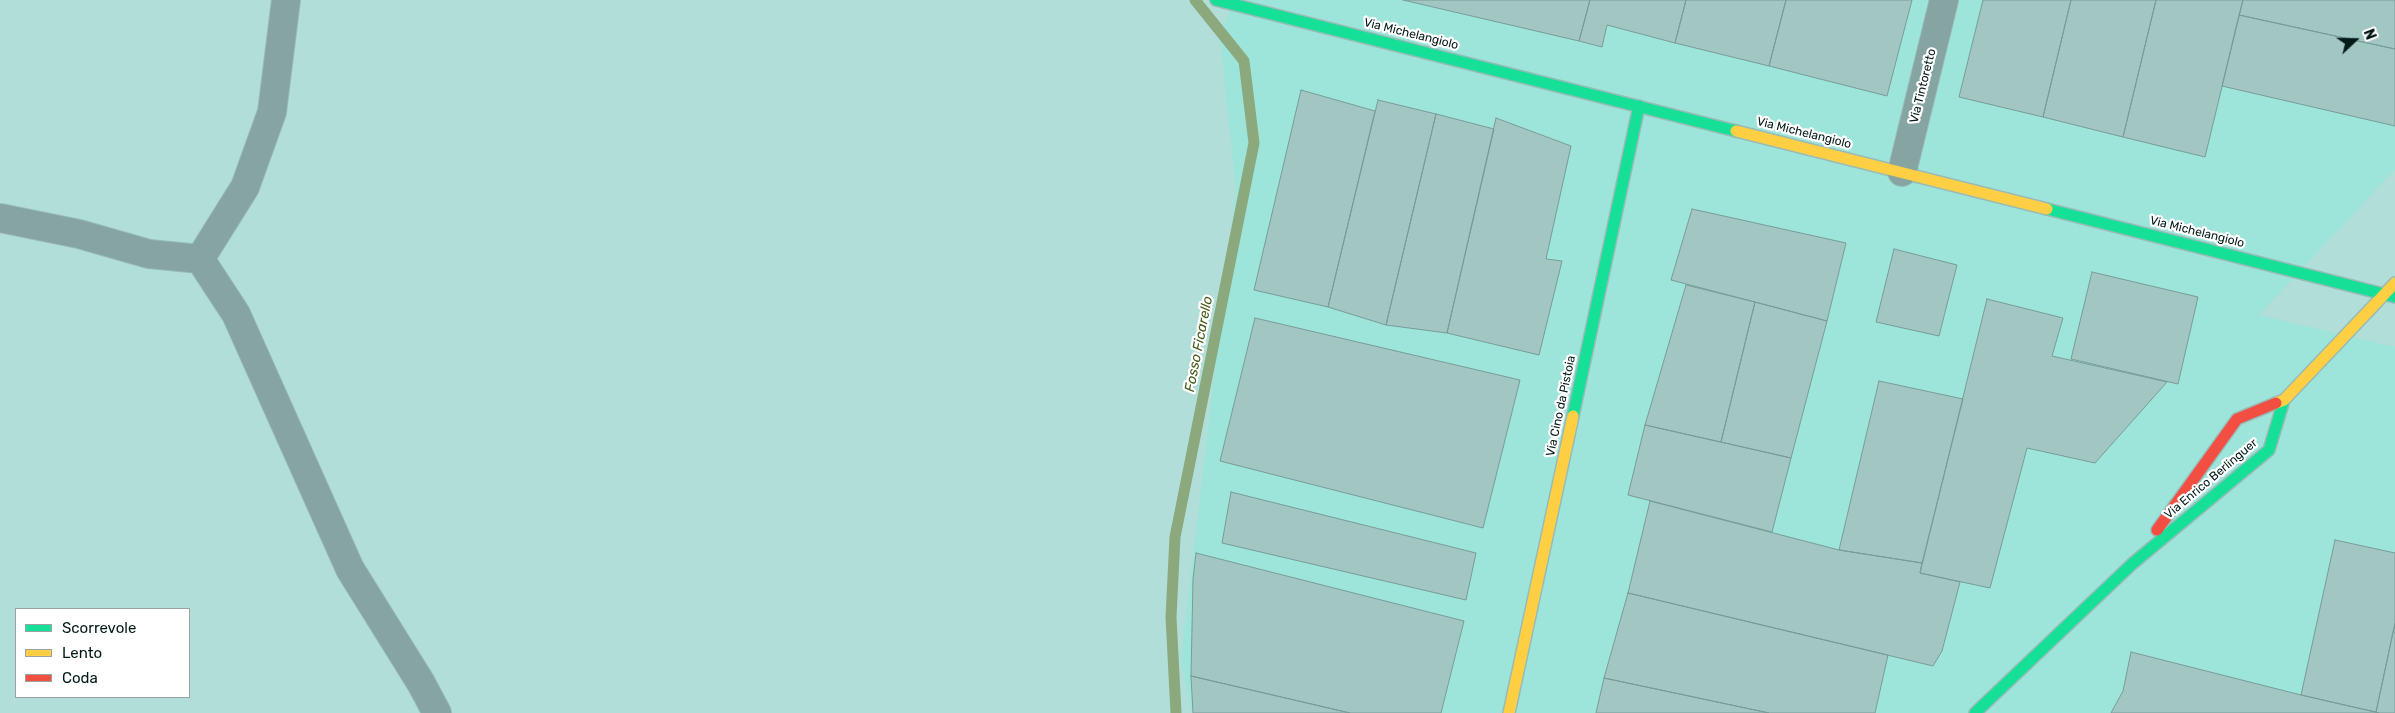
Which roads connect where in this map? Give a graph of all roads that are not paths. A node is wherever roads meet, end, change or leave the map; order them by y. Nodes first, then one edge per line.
1 (286, 0) edge
2 (1944, 0) edge
3 (1220, 1) edge
4 (1639, 106) junction
5 (1902, 172) junction
6 (0, 218) edge
7 (200, 259) junction
8 (2395, 283) edge
9 (2390, 295) edge
10 (2284, 400) junction
11 (2132, 564) junction
12 (436, 713) edge
13 (1509, 713) edge
14 (1976, 713) edge

1 - 7 street
2 - 5 street, Via Tintoretto
3 - 4 street, Via Michelangiolo
4 - 5 street, Via Michelangiolo
4 - 13 street, Via Cino da Pistoia
5 - 9 street, Via Michelangiolo
6 - 7 street
7 - 12 street
8 - 9 street, Via Enrico Berlinguer
9 - 10 street, Via Enrico Berlinguer
10 - 11 street, Via Enrico Berlinguer
10 - 11 street, Via Enrico Berlinguer
11 - 14 street, Via Enrico Berlinguer

